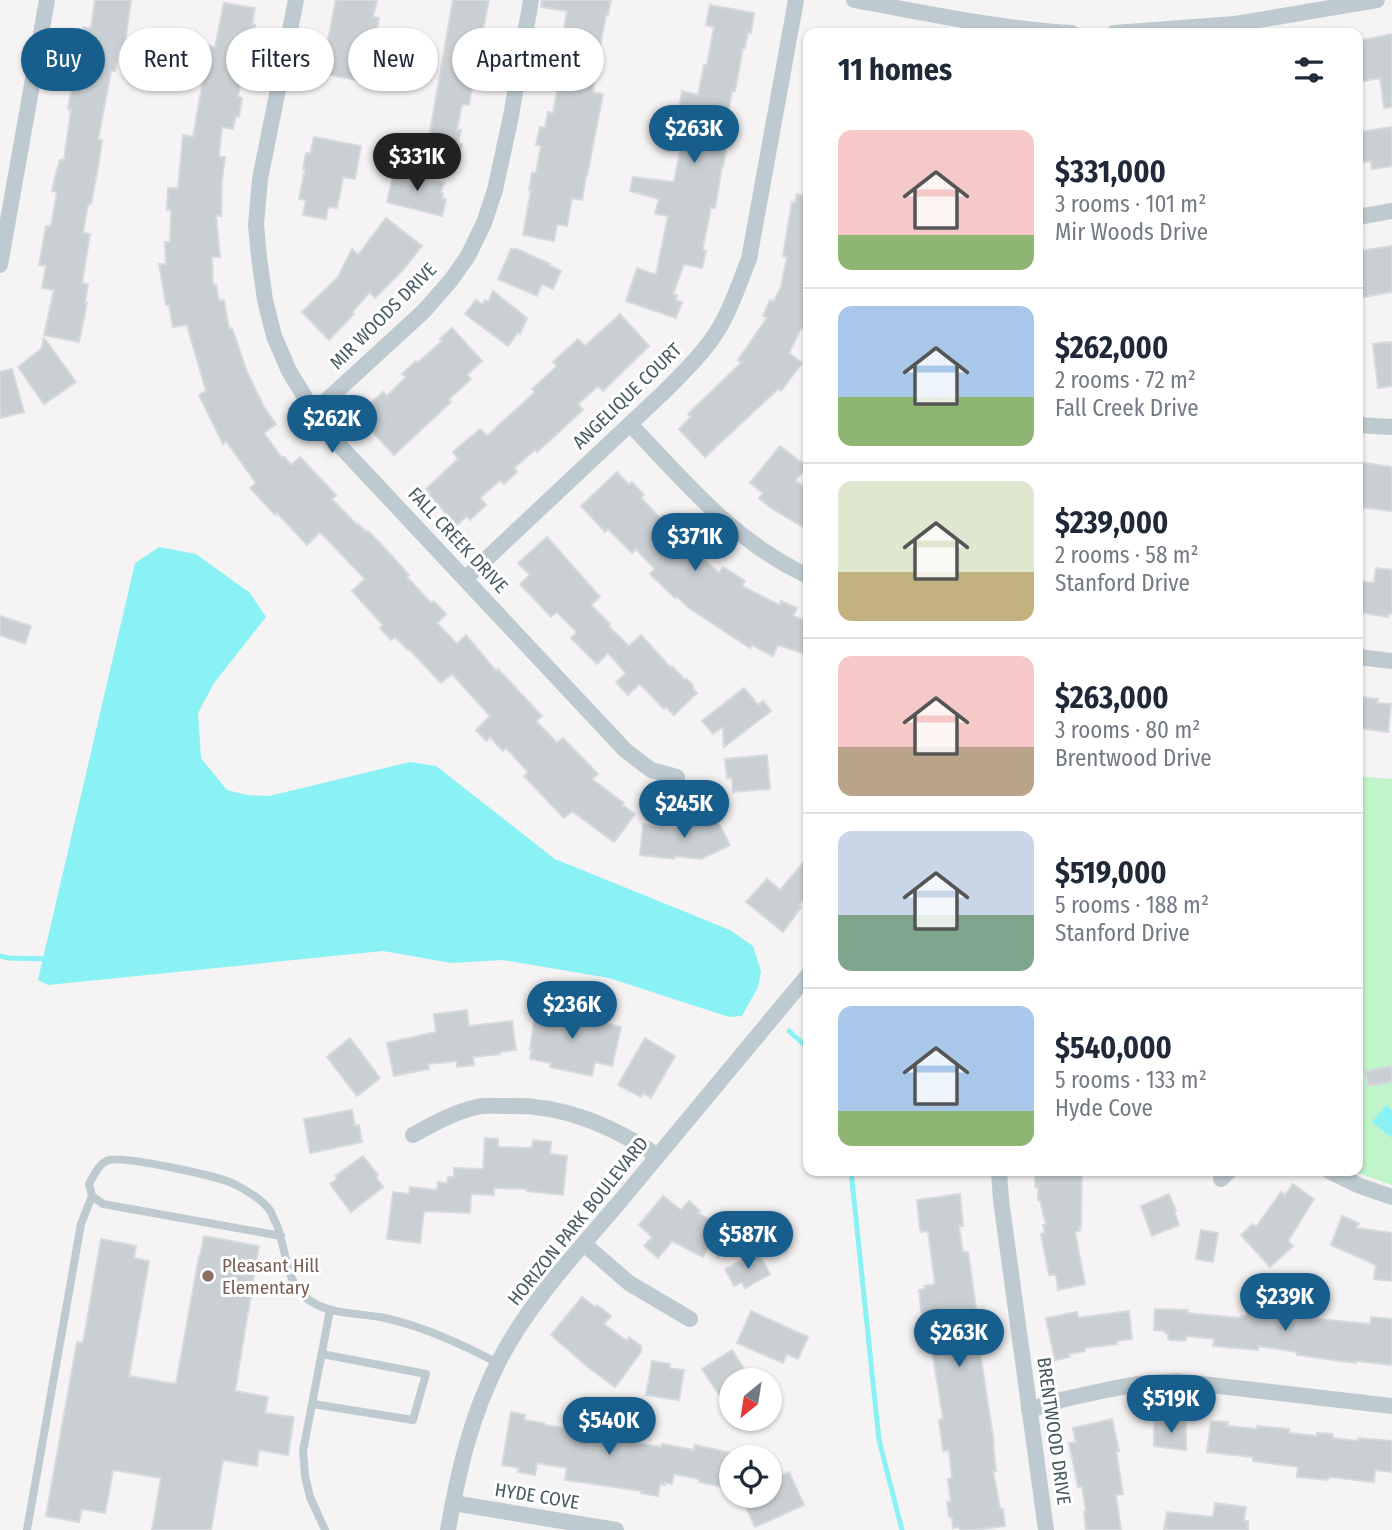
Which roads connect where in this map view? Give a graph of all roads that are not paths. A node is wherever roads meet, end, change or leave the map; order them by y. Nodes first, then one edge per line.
1 (47, 0) edge
2 (296, 0) edge
3 (530, 0) edge
4 (796, 0) edge
5 (854, 0) edge
6 (1377, 0) edge
7 (1019, 28) edge
8 (1181, 28) edge
9 (1392, 211) edge
10 (1363, 216) edge
11 (0, 265) edge
12 (314, 412) junction
13 (630, 424) junction
14 (1363, 425) edge
15 (1392, 427) edge
16 (803, 573) edge
17 (466, 578) junction
18 (1363, 658) edge
19 (1392, 662) edge
20 (677, 777) dead end
21 (803, 981) edge
22 (412, 1135) dead end
23 (658, 1156) junction
24 (999, 1176) edge
25 (1339, 1176) edge
26 (92, 1196) junction
27 (1392, 1197) edge
28 (281, 1236) junction
29 (584, 1244) junction
30 (330, 1310) junction
31 (691, 1319) dead end
32 (322, 1354) junction
33 (498, 1363) junction
34 (313, 1404) junction
35 (1392, 1405) edge
36 (1029, 1410) junction
37 (453, 1503) junction
38 (27, 1530) edge
39 (325, 1530) edge
40 (448, 1530) edge
41 (616, 1530) edge
42 (1046, 1530) edge

1 - 11 street
2 - 12 street, FALL CREEK DRIVE
3 - 12 street, MIR WOODS DRIVE
4 - 13 street, ANGELIQUE COURT
5 - 7 street
6 - 8 street
9 - 10 street
12 - 17 street, FALL CREEK DRIVE
13 - 16 street
13 - 17 street, ANGELIQUE COURT
14 - 15 street
17 - 20 street, FALL CREEK DRIVE
18 - 19 street
21 - 23 street, HORIZON PARK BOULEVARD
22 - 23 street
23 - 29 street, HORIZON PARK BOULEVARD
24 - 36 street, BRENTWOOD DRIVE
25 - 27 street
26 - 28 lane
26 - 28 lane
26 - 38 lane
28 - 30 lane
29 - 31 street
29 - 33 street, HORIZON PARK BOULEVARD
30 - 32 lane
30 - 33 lane
32 - 34 lane
32 - 34 lane
33 - 37 street, HORIZON PARK BOULEVARD
34 - 39 lane
35 - 36 street
36 - 42 street, BRENTWOOD DRIVE
37 - 40 street, HORIZON PARK BOULEVARD
37 - 41 street, HYDE COVE

